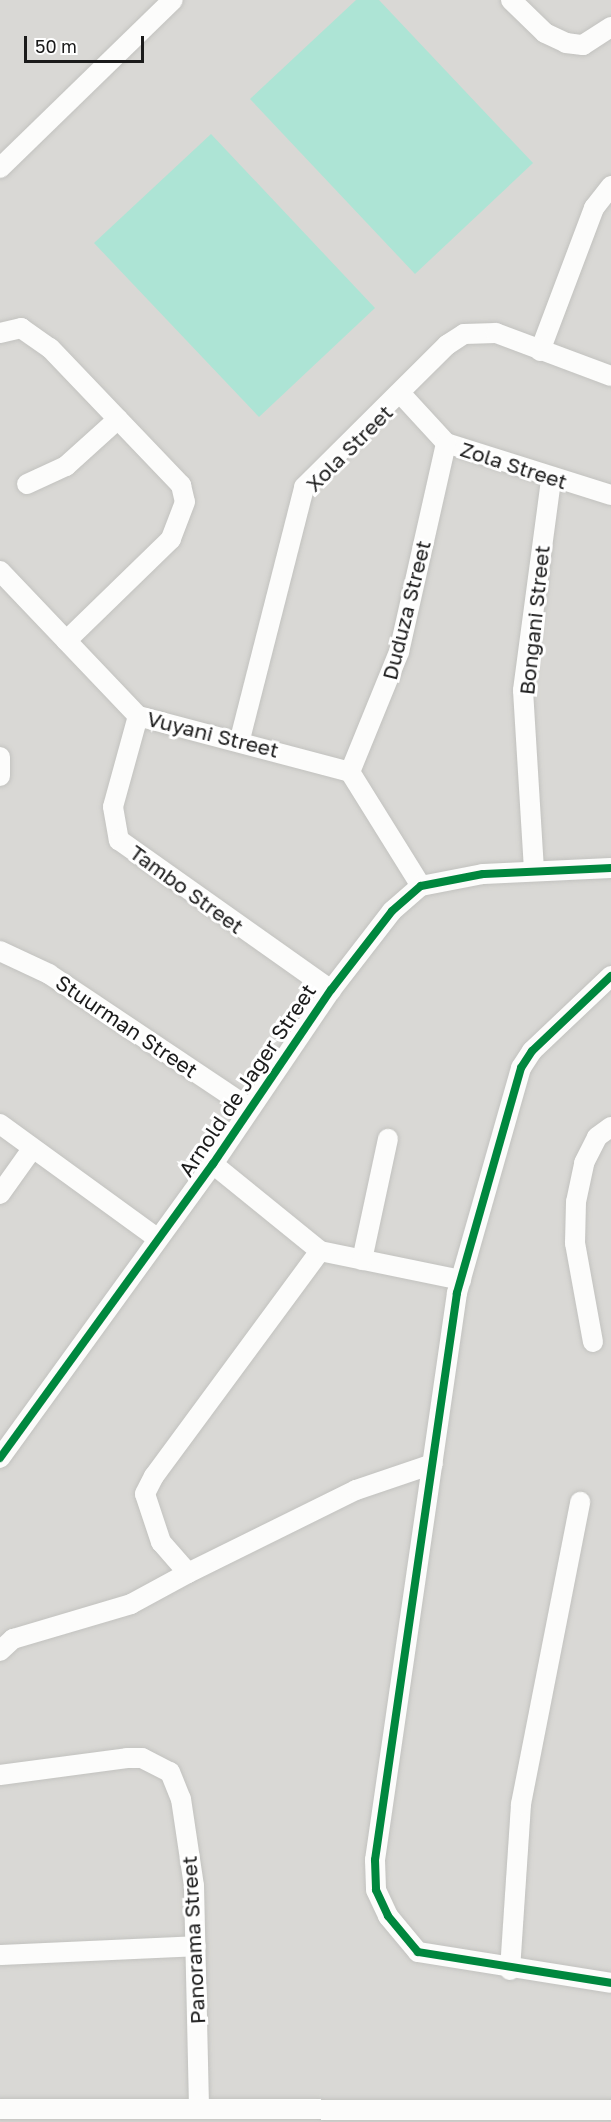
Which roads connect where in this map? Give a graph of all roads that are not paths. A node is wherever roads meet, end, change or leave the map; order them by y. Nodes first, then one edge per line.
1 (173, 0) edge
2 (512, 0) edge
3 (611, 27) edge
4 (0, 168) edge
5 (611, 186) edge
6 (0, 333) edge
7 (540, 351) junction
8 (611, 376) edge
9 (401, 394) junction
10 (117, 419) junction
11 (446, 442) junction
12 (551, 479) junction
13 (27, 484) dead end
14 (611, 495) edge
15 (0, 571) edge
16 (66, 641) junction
17 (138, 716) junction
18 (240, 739) junction
19 (0, 757) edge
20 (350, 772) junction
21 (0, 776) edge
22 (611, 868) edge
23 (534, 870) junction
24 (421, 886) junction
25 (0, 951) edge
26 (611, 976) edge
27 (331, 990) junction
28 (249, 1108) junction
29 (0, 1124) edge
30 (611, 1127) edge
31 (388, 1139) dead end
32 (32, 1149) junction
33 (213, 1164) junction
34 (0, 1194) edge
35 (157, 1239) junction
36 (320, 1251) junction
37 (362, 1260) junction
38 (461, 1280) junction
39 (593, 1342) dead end
40 (0, 1458) edge
41 (433, 1464) junction
42 (580, 1502) dead end
43 (188, 1574) junction
44 (0, 1651) edge
45 (0, 1775) edge
46 (196, 1946) junction
47 (0, 1955) edge
48 (510, 1970) junction
49 (611, 1983) edge
50 (199, 2106) junction
51 (0, 2109) edge
52 (611, 2110) edge

1 - 4 street
2 - 3 street
5 - 7 street
6 - 10 street
7 - 8 street, Xola Street
7 - 9 street, Xola Street
9 - 11 street, Zola Street
9 - 18 street, Xola Street
10 - 13 street
10 - 16 street
11 - 12 street, Zola Street
11 - 20 street, Duduza Street
12 - 14 street, Zola Street
12 - 23 street, Bongani Street
15 - 16 street, Vuyani Street
16 - 17 street, Vuyani Street
17 - 18 street, Vuyani Street
17 - 27 street, Tambo Street
18 - 20 street, Vuyani Street
19 - 21 street
20 - 24 street
22 - 23 street
23 - 24 street
24 - 27 street, Arnold de Jager Street
25 - 28 street, Stuurman Street
26 - 38 street
27 - 28 street, Arnold de Jager Street
28 - 33 street, Arnold de Jager Street
29 - 32 street
30 - 39 street
31 - 37 street
32 - 34 street
32 - 35 street
33 - 35 street, Arnold de Jager Street
33 - 36 street
35 - 40 street, Arnold de Jager Street
36 - 37 street
36 - 43 street
37 - 38 street
38 - 41 street
41 - 43 street
41 - 48 street
42 - 48 street
43 - 44 street
45 - 46 street, Panorama Street
46 - 47 street
46 - 50 street, Panorama Street
48 - 49 street
50 - 51 street
50 - 52 street

